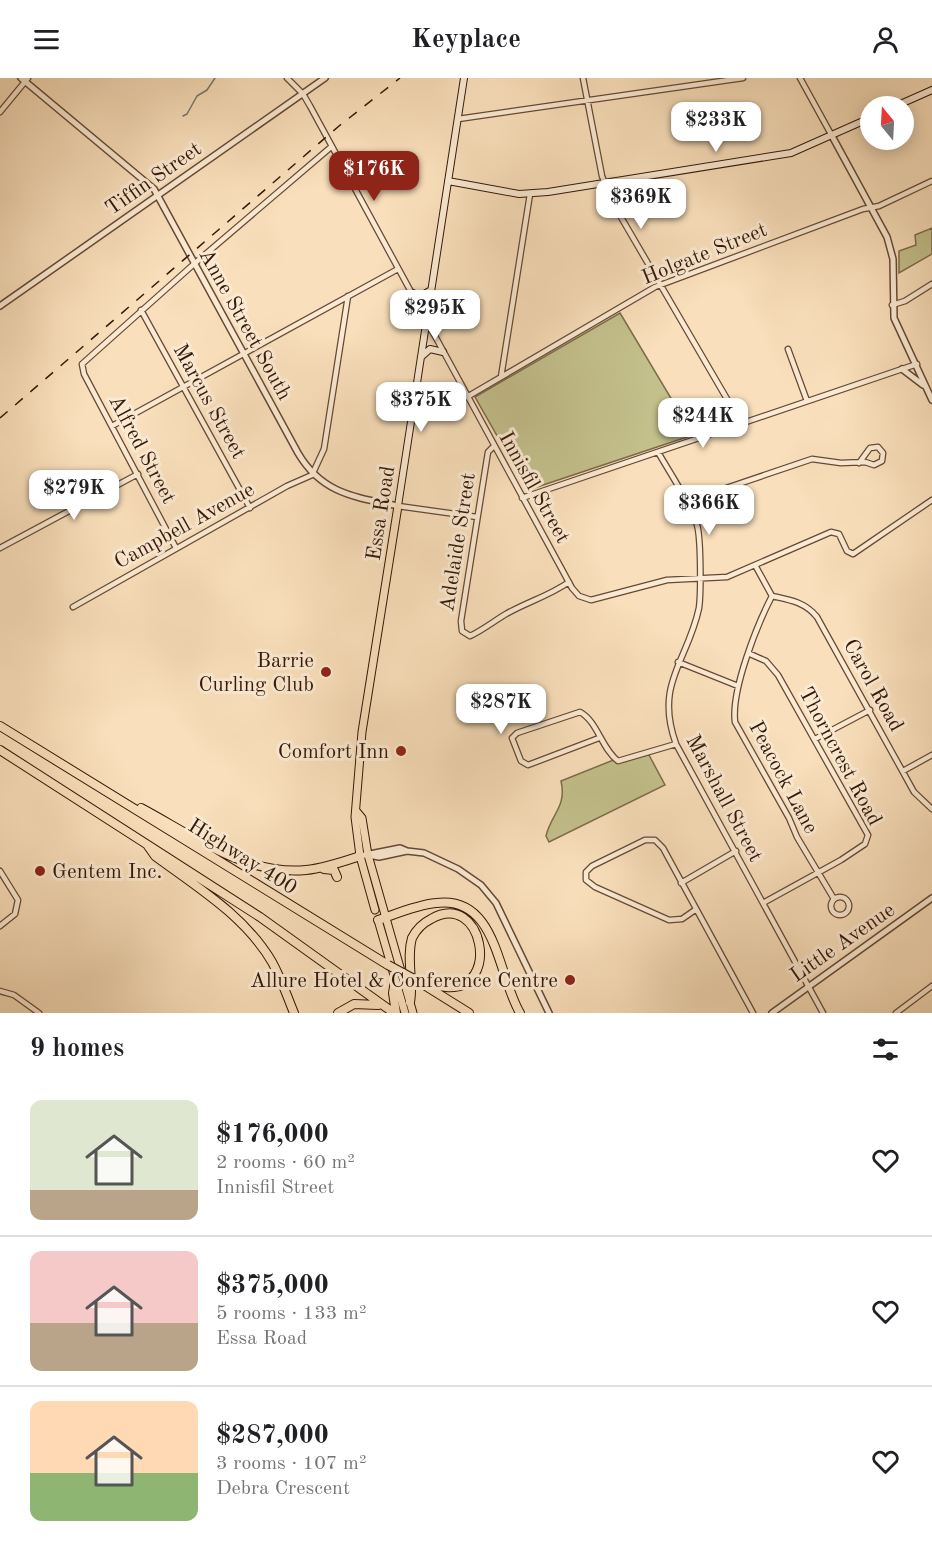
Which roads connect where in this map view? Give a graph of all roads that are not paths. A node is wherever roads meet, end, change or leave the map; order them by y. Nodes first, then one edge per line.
1 (287, 78) edge
2 (325, 78) edge
3 (465, 78) edge
4 (583, 78) edge
5 (743, 78) edge
6 (800, 78) edge
7 (25, 79) edge
8 (932, 90) edge
9 (303, 94) junction
10 (914, 98) edge
11 (589, 102) junction
12 (0, 112) edge
13 (458, 119) junction
14 (860, 123) edge
15 (832, 136) junction
16 (331, 147) junction
17 (448, 181) junction
18 (932, 181) edge
19 (605, 183) junction
20 (530, 194) junction
21 (158, 195) junction
22 (871, 207) junction
23 (194, 264) junction
24 (398, 269) junction
25 (932, 284) edge
26 (660, 285) junction
27 (431, 289) junction
28 (410, 292) junction
29 (348, 296) junction
30 (892, 305) junction
31 (0, 306) edge
32 (141, 310) junction
33 (426, 321) junction
34 (788, 349) dead end
35 (443, 352) junction
36 (244, 353) junction
37 (421, 357) junction
38 (917, 364) junction
39 (902, 369) junction
40 (501, 377) junction
41 (183, 387) junction
42 (927, 389) junction
43 (467, 397) junction
44 (932, 400) edge
45 (807, 401) junction
46 (741, 423) junction
47 (112, 426) junction
48 (494, 446) junction
49 (658, 452) junction
50 (859, 463) junction
51 (138, 474) junction
52 (312, 475) junction
53 (522, 498) junction
54 (932, 500) edge
55 (685, 502) junction
56 (398, 506) junction
57 (250, 508) junction
58 (477, 517) junction
59 (0, 548) edge
60 (176, 548) junction
61 (756, 565) junction
62 (699, 578) junction
63 (569, 582) junction
64 (772, 596) junction
65 (72, 608) dead end
66 (750, 654) junction
67 (678, 662) junction
68 (738, 686) junction
69 (870, 710) junction
70 (0, 726) edge
71 (599, 738) junction
72 (815, 739) junction
73 (676, 744) junction
74 (0, 750) edge
75 (932, 755) edge
76 (903, 771) junction
77 (102, 788) junction
78 (932, 809) edge
79 (146, 843) junction
80 (736, 851) junction
81 (364, 856) junction
82 (308, 870) junction
83 (0, 871) edge
84 (818, 872) junction
85 (337, 877) dead end
86 (681, 884) junction
87 (932, 898) edge
88 (834, 899) dead end
89 (762, 903) junction
90 (375, 910) joint
91 (695, 910) junction
92 (382, 919) junction
93 (0, 926) edge
94 (414, 979) junction
95 (395, 981) junction
96 (809, 986) junction
97 (932, 986) edge
98 (0, 991) edge
99 (410, 1002) junction
100 (384, 1007) junction
101 (39, 1013) edge
102 (294, 1013) edge
103 (338, 1013) edge
104 (395, 1013) edge
105 (405, 1013) edge
106 (413, 1013) edge
107 (469, 1013) edge
108 (520, 1013) edge
109 (549, 1013) edge
110 (753, 1013) edge
111 (772, 1013) edge
112 (823, 1013) edge
113 (896, 1013) edge

1 - 9 street, Innisfil Street
2 - 9 street, Tiffin Street
3 - 13 main road, Essa Road
4 - 11 street
5 - 11 street
6 - 15 street
7 - 12 street
7 - 21 street, Anne Street South
8 - 10 main road
9 - 16 street, Innisfil Street
9 - 21 street, Tiffin Street
11 - 13 street
11 - 19 street
13 - 17 main road, Essa Road
14 - 15 main road
15 - 19 main road
15 - 22 street
16 - 23 street
16 - 24 street, Innisfil Street
17 - 20 main road
17 - 27 main road, Essa Road
18 - 22 street, Holgate Street
19 - 20 main road
19 - 26 street
20 - 40 street
21 - 23 street, Anne Street South
21 - 31 street, Tiffin Street
22 - 26 street, Holgate Street
22 - 30 street
23 - 32 street
23 - 36 street, Anne Street South
24 - 28 street, Innisfil Street
24 - 29 street
25 - 30 street
26 - 40 street, Holgate Street
26 - 46 street
27 - 28 main road
27 - 33 main road, Essa Road
28 - 33 street, Innisfil Street
29 - 36 street
29 - 52 street
30 - 38 street
32 - 41 street, Marcus Street
32 - 47 street, Alfred Street
33 - 35 street, Innisfil Street
33 - 37 main road, Essa Road
34 - 45 street
35 - 37 main road
35 - 43 street, Innisfil Street
36 - 41 street
36 - 52 street, Anne Street South
37 - 56 main road, Essa Road
38 - 39 street
38 - 42 street
39 - 42 street
39 - 45 street
40 - 43 street, Holgate Street
41 - 47 street
41 - 57 street, Marcus Street
42 - 44 street
43 - 48 street, Innisfil Street
45 - 46 street
46 - 49 street
47 - 51 street, Alfred Street
48 - 53 street, Innisfil Street
48 - 58 street, Adelaide Street
49 - 53 street
49 - 55 street, Marshall Street
50 - 50 street
50 - 55 street
51 - 59 street
51 - 60 street, Alfred Street
52 - 56 street, Anne Street South
52 - 57 street, Campbell Avenue
53 - 63 street, Innisfil Street
54 - 61 street, Innisfil Street
55 - 62 street, Marshall Street
56 - 58 street, Anne Street South
56 - 81 main road, Essa Road
57 - 60 street, Campbell Avenue
58 - 63 street, Adelaide Street
60 - 65 street, Campbell Avenue
61 - 62 street, Innisfil Street
61 - 64 street
62 - 63 street, Innisfil Street
62 - 67 street, Marshall Street
64 - 66 street, Peacock Lane
64 - 69 street, Carol Road
66 - 68 street, Peacock Lane
66 - 72 street, Thorncrest Road
67 - 68 street
67 - 73 street, Marshall Street
68 - 84 street, Peacock Lane
69 - 72 street
69 - 76 street, Carol Road
70 - 77 highway, Highway 400
71 - 71 street
71 - 73 street
72 - 84 street, Thorncrest Road
73 - 80 street, Marshall Street
74 - 79 highway, Highway 400
75 - 76 street
76 - 78 street, Carol Road
77 - 82 highway
77 - 94 highway, Highway 400, bridge
79 - 100 highway, Highway 400
79 - 102 highway
80 - 86 street
80 - 89 street, Marshall Street
81 - 82 highway
81 - 90 main road, Essa Road
81 - 92 main road, Essa Road
81 - 109 street
82 - 85 highway
83 - 93 street
84 - 88 street, Peacock Lane
84 - 89 street, Thorncrest Road
86 - 91 street
86 - 91 street
87 - 96 street, Little Avenue
89 - 96 street, Marshall Street
90 - 92 main road, Essa Road
91 - 110 street
92 - 95 main road, Essa Road
92 - 99 main road, Essa Road
92 - 108 highway
94 - 99 highway
94 - 107 highway, Highway 400
95 - 104 highway
95 - 105 main road, Essa Road
96 - 111 street, Little Avenue
96 - 112 street, Marshall Street
97 - 113 street
98 - 101 street
99 - 106 main road, Essa Road
100 - 103 highway
100 - 104 highway, Highway 400

